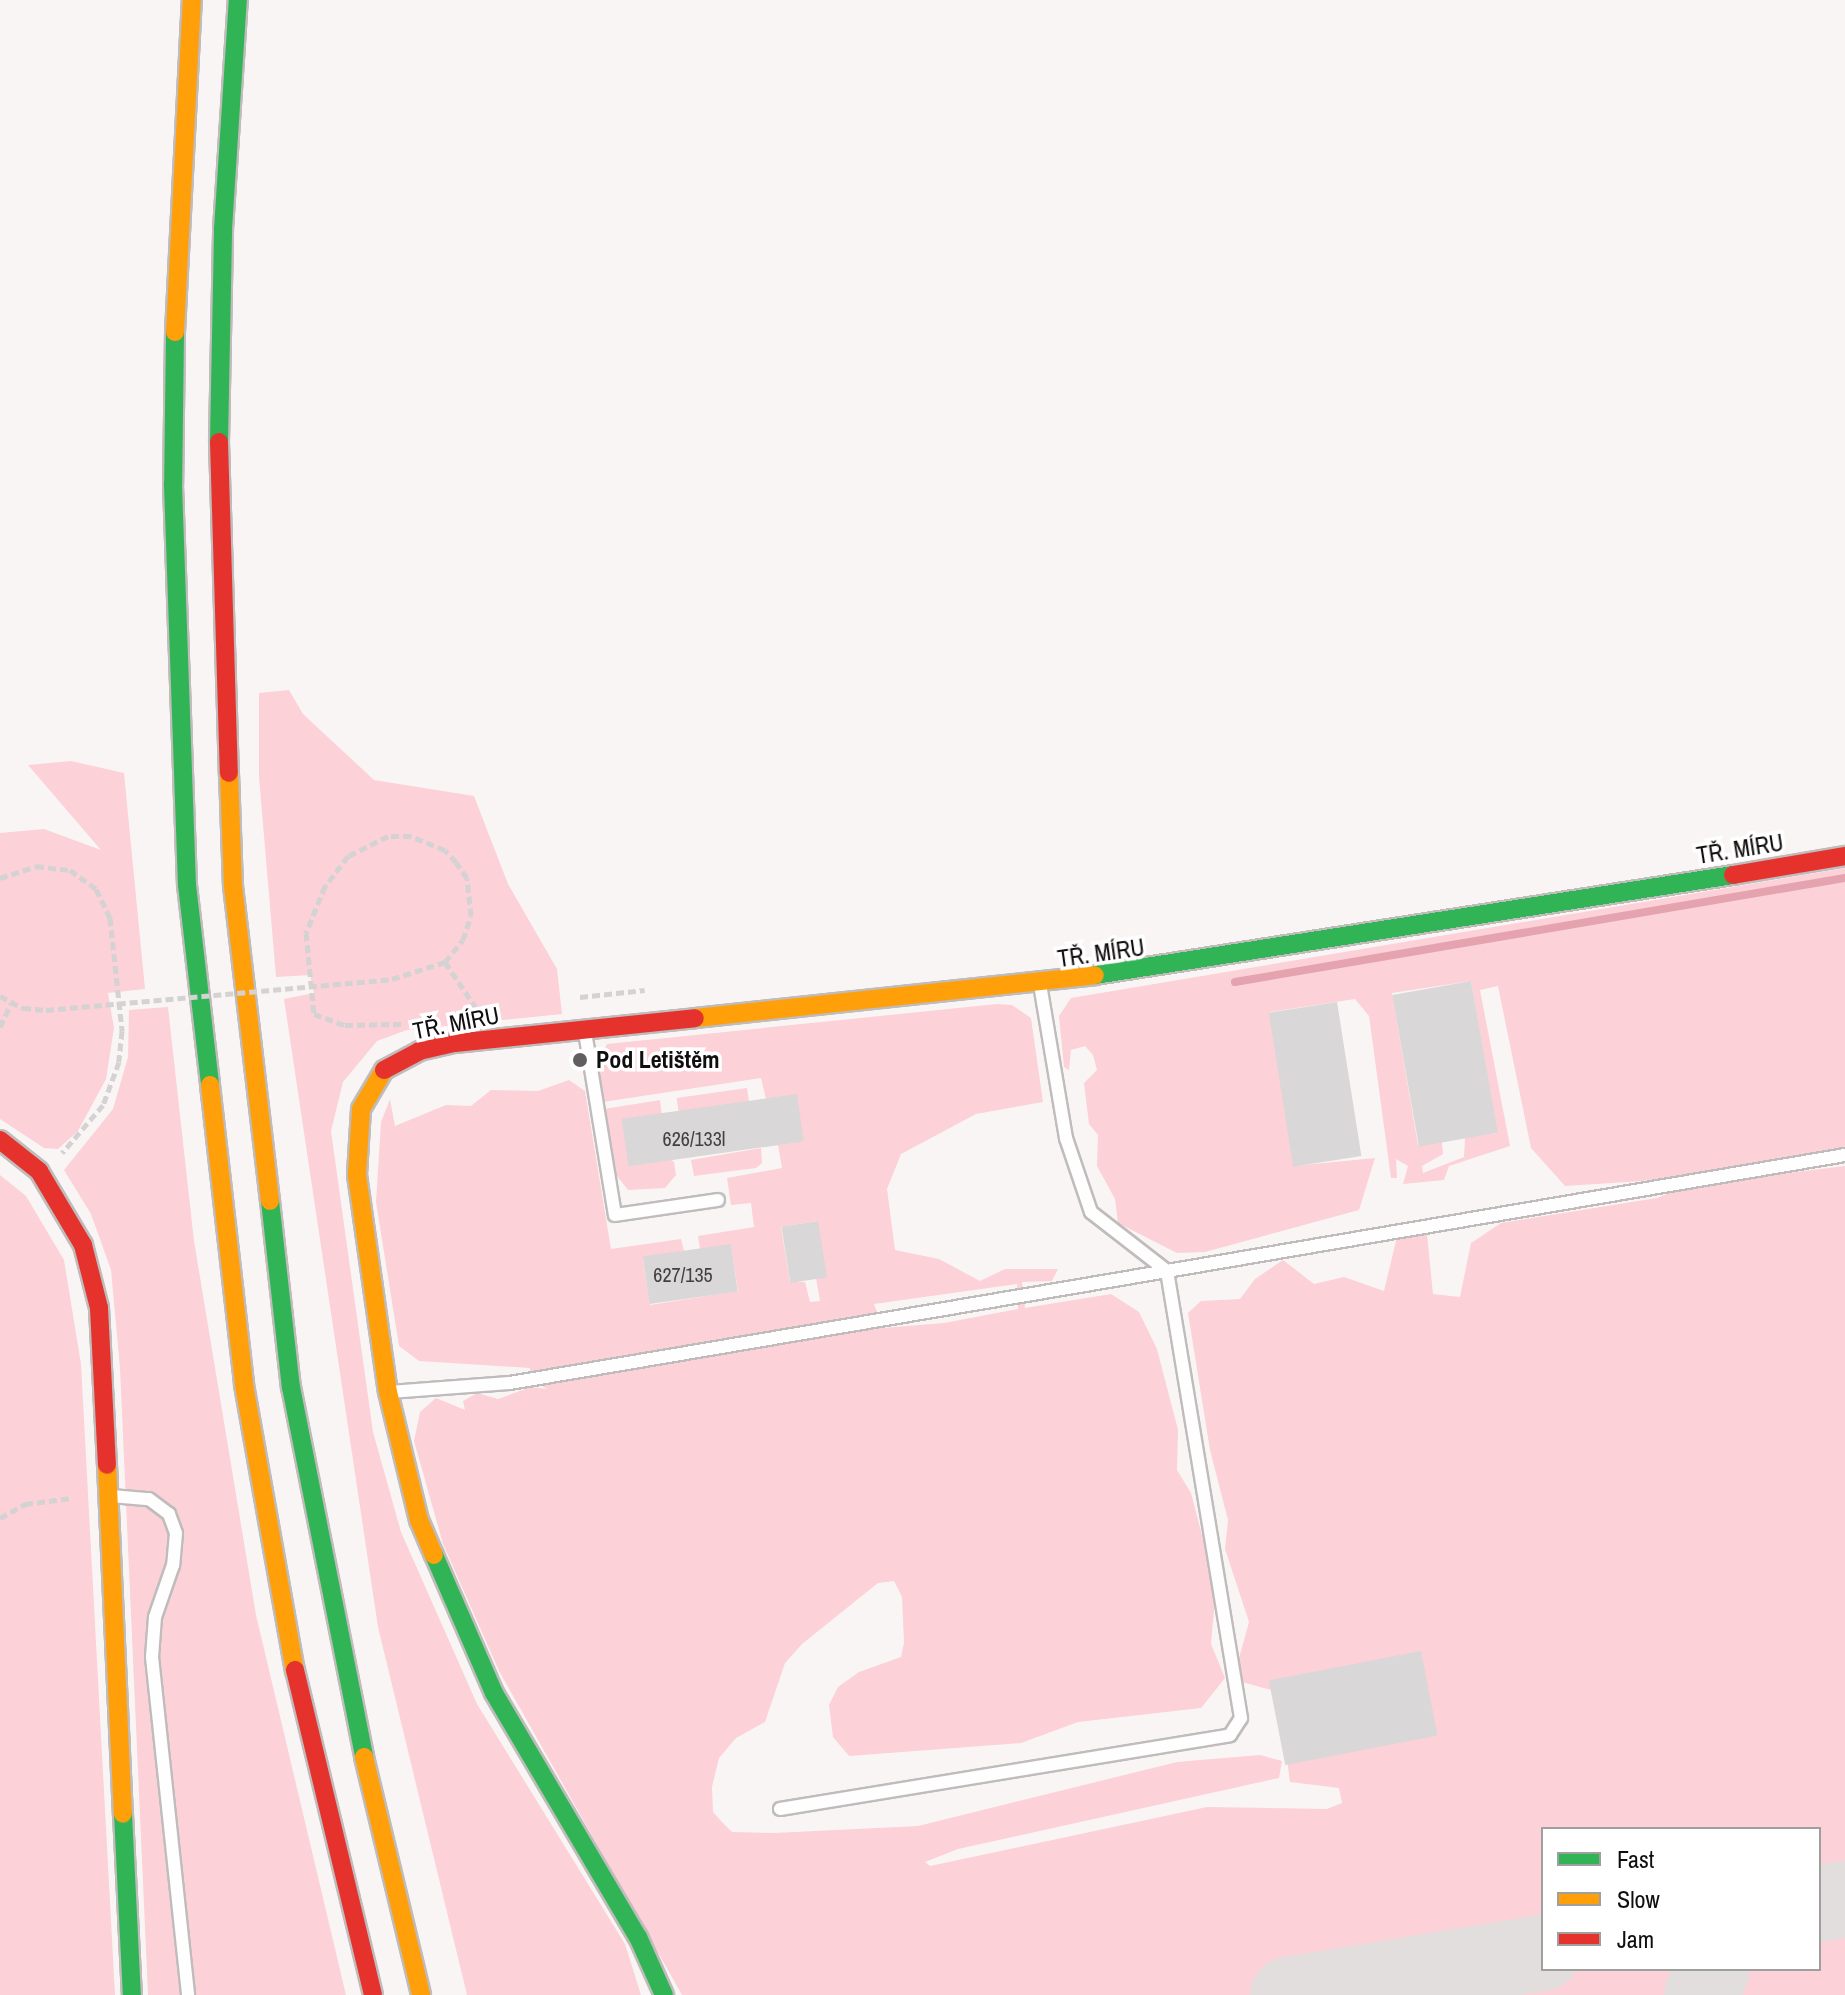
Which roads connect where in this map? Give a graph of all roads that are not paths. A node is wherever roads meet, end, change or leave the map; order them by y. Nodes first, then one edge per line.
1 (192, 0) edge
2 (238, 0) edge
3 (1845, 856) edge
4 (1040, 985) junction
5 (584, 1029) junction
6 (0, 1140) edge
7 (1845, 1155) edge
8 (718, 1200) dead end
9 (1167, 1271) junction
10 (388, 1392) junction
11 (111, 1496) junction
12 (780, 1809) dead end
13 (132, 1995) edge
14 (188, 1995) edge
15 (373, 1995) edge
16 (421, 1995) edge
17 (664, 1995) edge

1 - 15 main road
2 - 16 main road
3 - 4 main road, TŘ. MÍRU
4 - 5 main road, TŘ. MÍRU
4 - 9 lane
5 - 8 lane
5 - 10 main road, TŘ. MÍRU
6 - 11 main road
7 - 9 lane
9 - 10 lane
9 - 12 lane
10 - 17 main road
11 - 13 main road
11 - 14 lane

